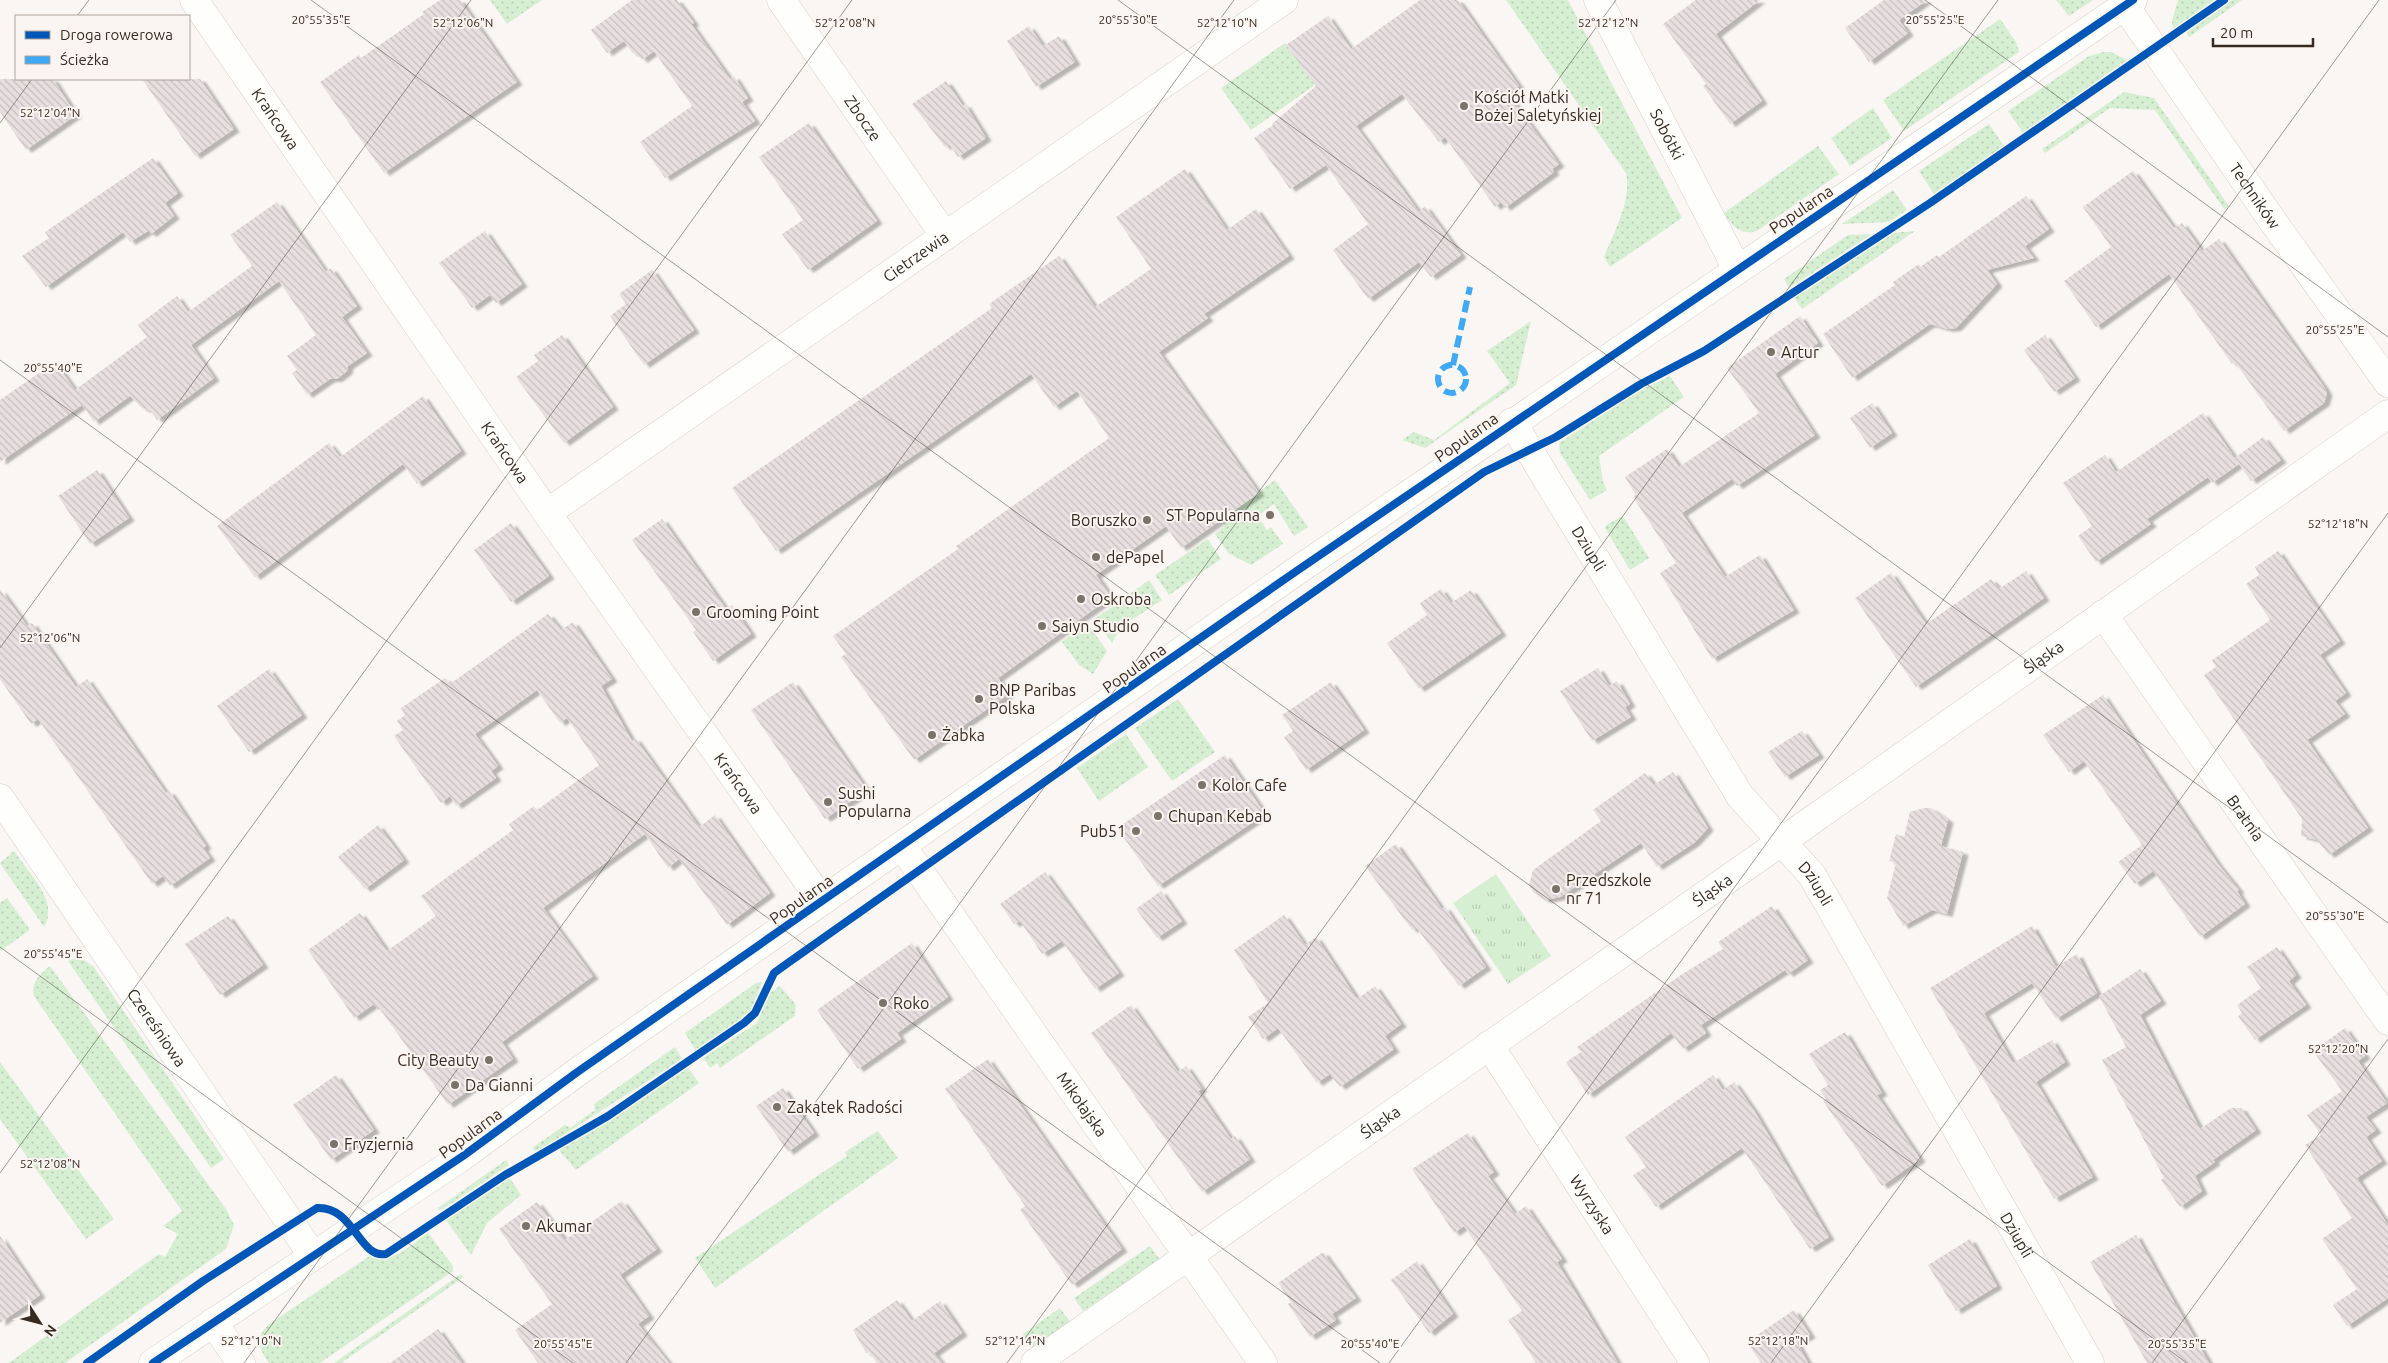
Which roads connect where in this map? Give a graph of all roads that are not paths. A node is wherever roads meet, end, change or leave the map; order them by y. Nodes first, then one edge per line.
1 (194, 0) edge
2 (781, 0) edge
3 (1284, 0) edge
4 (1598, 0) edge
5 (2129, 3) edge
6 (945, 236) junction
7 (1738, 269) junction
8 (2388, 383) edge
9 (2388, 414) edge
10 (1512, 422) junction
11 (547, 513) junction
12 (2103, 614) junction
13 (0, 798) edge
14 (1781, 842) junction
15 (902, 846) junction
16 (822, 901) junction
17 (2388, 1021) edge
18 (1489, 1045) junction
19 (1189, 1255) junction
20 (313, 1256) junction
21 (213, 1322) junction
22 (154, 1363) edge
23 (241, 1363) edge
24 (1035, 1363) edge
25 (1263, 1363) edge
26 (1695, 1363) edge
27 (2090, 1363) edge

1 - 11 street, Krańcowa
2 - 6 street, Zbocze
3 - 6 street, Cietrzewia
4 - 7 street, Sobótki
5 - 7 street, Popularna
5 - 8 street, Techników
6 - 11 street, Cietrzewia
7 - 10 street, Popularna
9 - 12 street, Śląska
10 - 14 street, Dziupli
10 - 15 street, Popularna
11 - 16 street, Krańcowa
12 - 14 street, Śląska
12 - 17 street, Bratnia
13 - 20 street, Czereśniowa
14 - 18 street, Śląska
14 - 27 street, Dziupli
15 - 16 street, Popularna
15 - 19 street, Mikołajska
16 - 20 street, Popularna
18 - 19 street, Śląska
18 - 26 street, Wyrzyska
19 - 24 street, Śląska
19 - 25 street, Mikołajska
20 - 21 street, Popularna
21 - 22 street, Popularna
21 - 23 street

